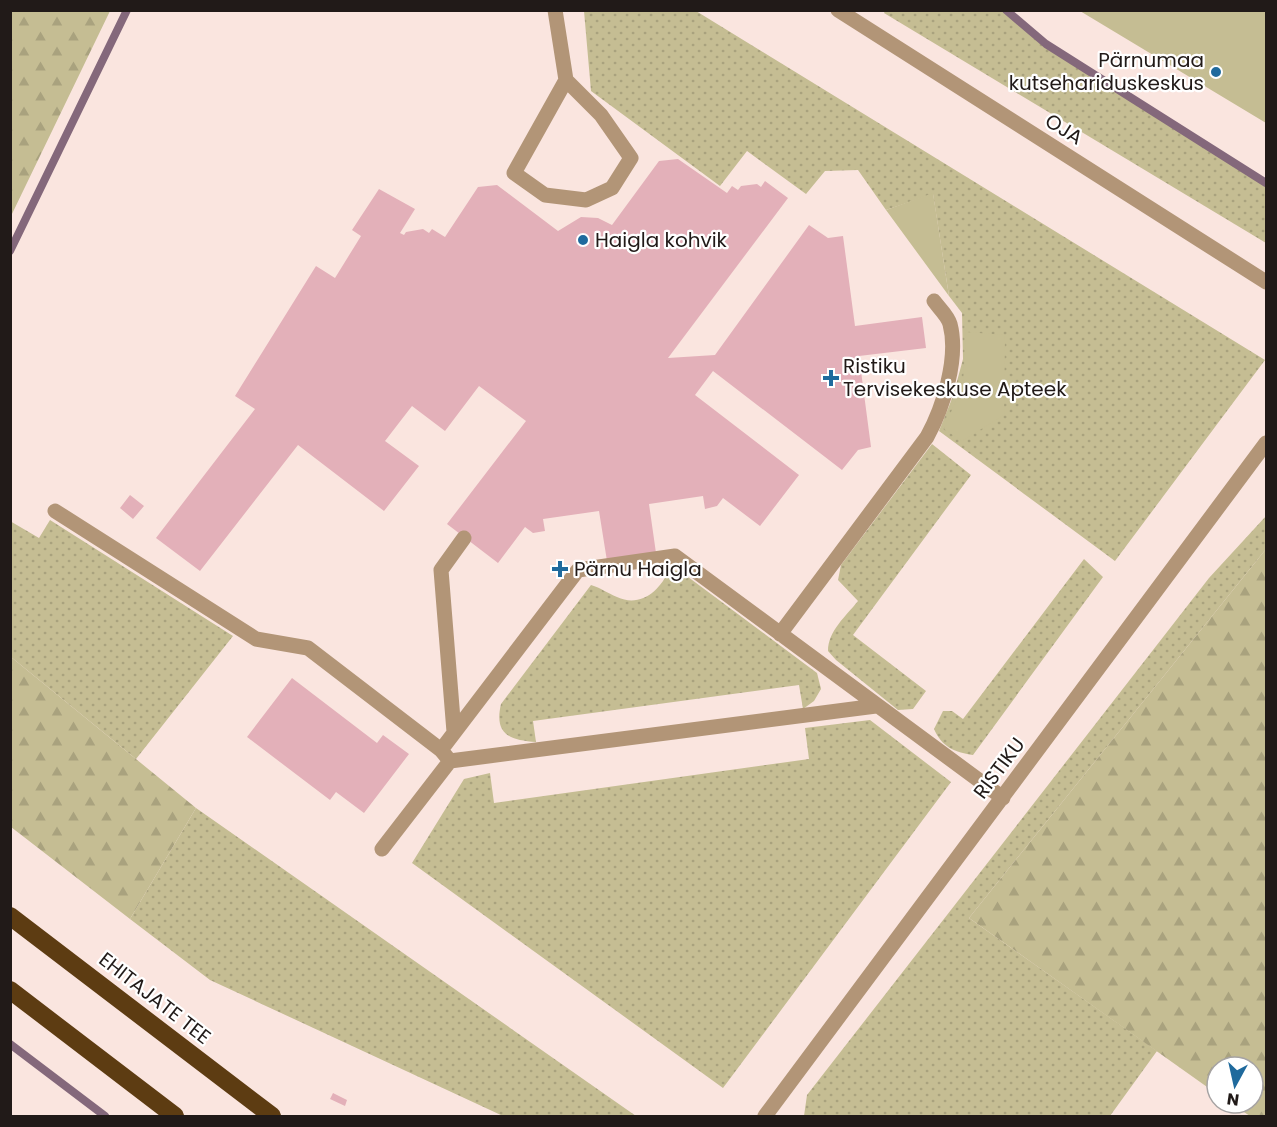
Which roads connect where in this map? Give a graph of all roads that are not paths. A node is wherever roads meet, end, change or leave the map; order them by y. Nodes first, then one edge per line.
1 (555, 10) edge
2 (838, 10) edge
3 (566, 81) junction
4 (1266, 282) edge
5 (934, 301) dead end
6 (1266, 443) edge
7 (55, 511) dead end
8 (464, 538) dead end
9 (780, 634) junction
10 (876, 706) junction
11 (454, 732) junction
12 (445, 755) junction
13 (1003, 798) junction
14 (382, 849) dead end
15 (10, 916) edge
16 (10, 990) edge
17 (175, 1116) edge
18 (272, 1116) edge
19 (765, 1116) edge

1 - 3 street
2 - 4 street, OJA
3 - 3 street
5 - 9 street
6 - 13 street, RISTIKU
7 - 12 street
8 - 11 street
9 - 10 street
9 - 11 street
10 - 12 street
10 - 13 street
11 - 12 street
12 - 14 street
13 - 19 street, RISTIKU
15 - 18 highway, EHITAJATE TEE
16 - 17 highway

